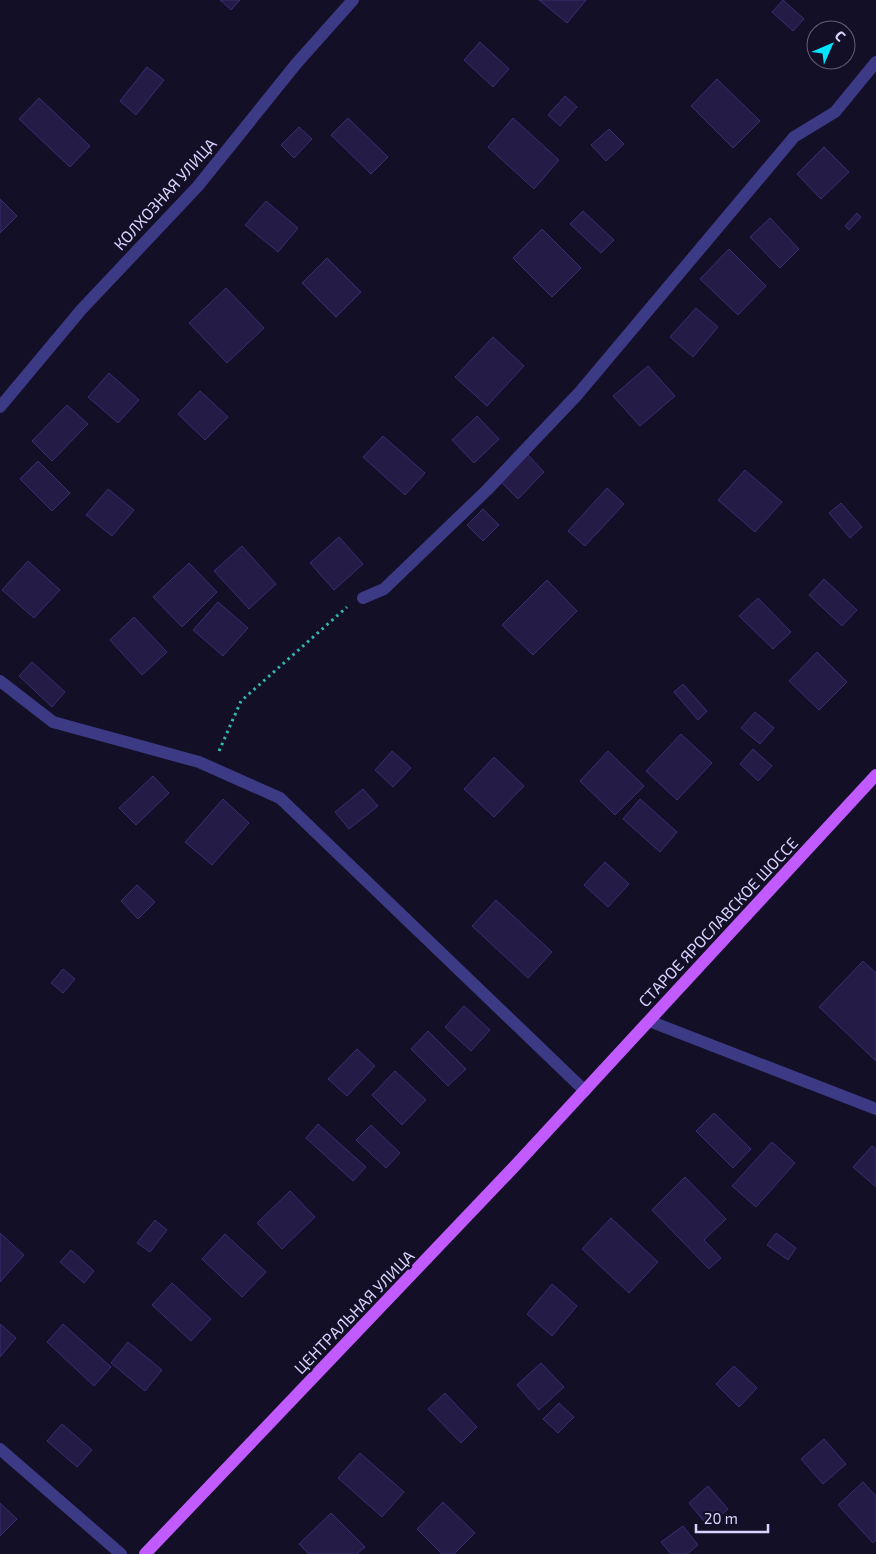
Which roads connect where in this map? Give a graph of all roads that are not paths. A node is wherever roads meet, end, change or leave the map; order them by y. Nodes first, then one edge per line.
1 (353, 0) edge
2 (876, 62) edge
3 (0, 407) edge
4 (363, 598) road end
5 (0, 681) edge
6 (876, 775) edge
7 (649, 1021) junction
8 (585, 1091) junction
9 (876, 1109) edge
10 (0, 1449) edge
11 (121, 1554) edge
12 (145, 1554) edge

1 - 3 street, КОЛХОЗНАЯ УЛИЦА
2 - 4 street
5 - 8 street
6 - 7 main road, СТАРОЕ ЯРОСЛАВСКОЕ ШОССЕ
7 - 8 main road, СТАРОЕ ЯРОСЛАВСКОЕ ШОССЕ
7 - 9 street
8 - 12 main road, ЦЕНТРАЛЬНАЯ УЛИЦА
10 - 11 street

